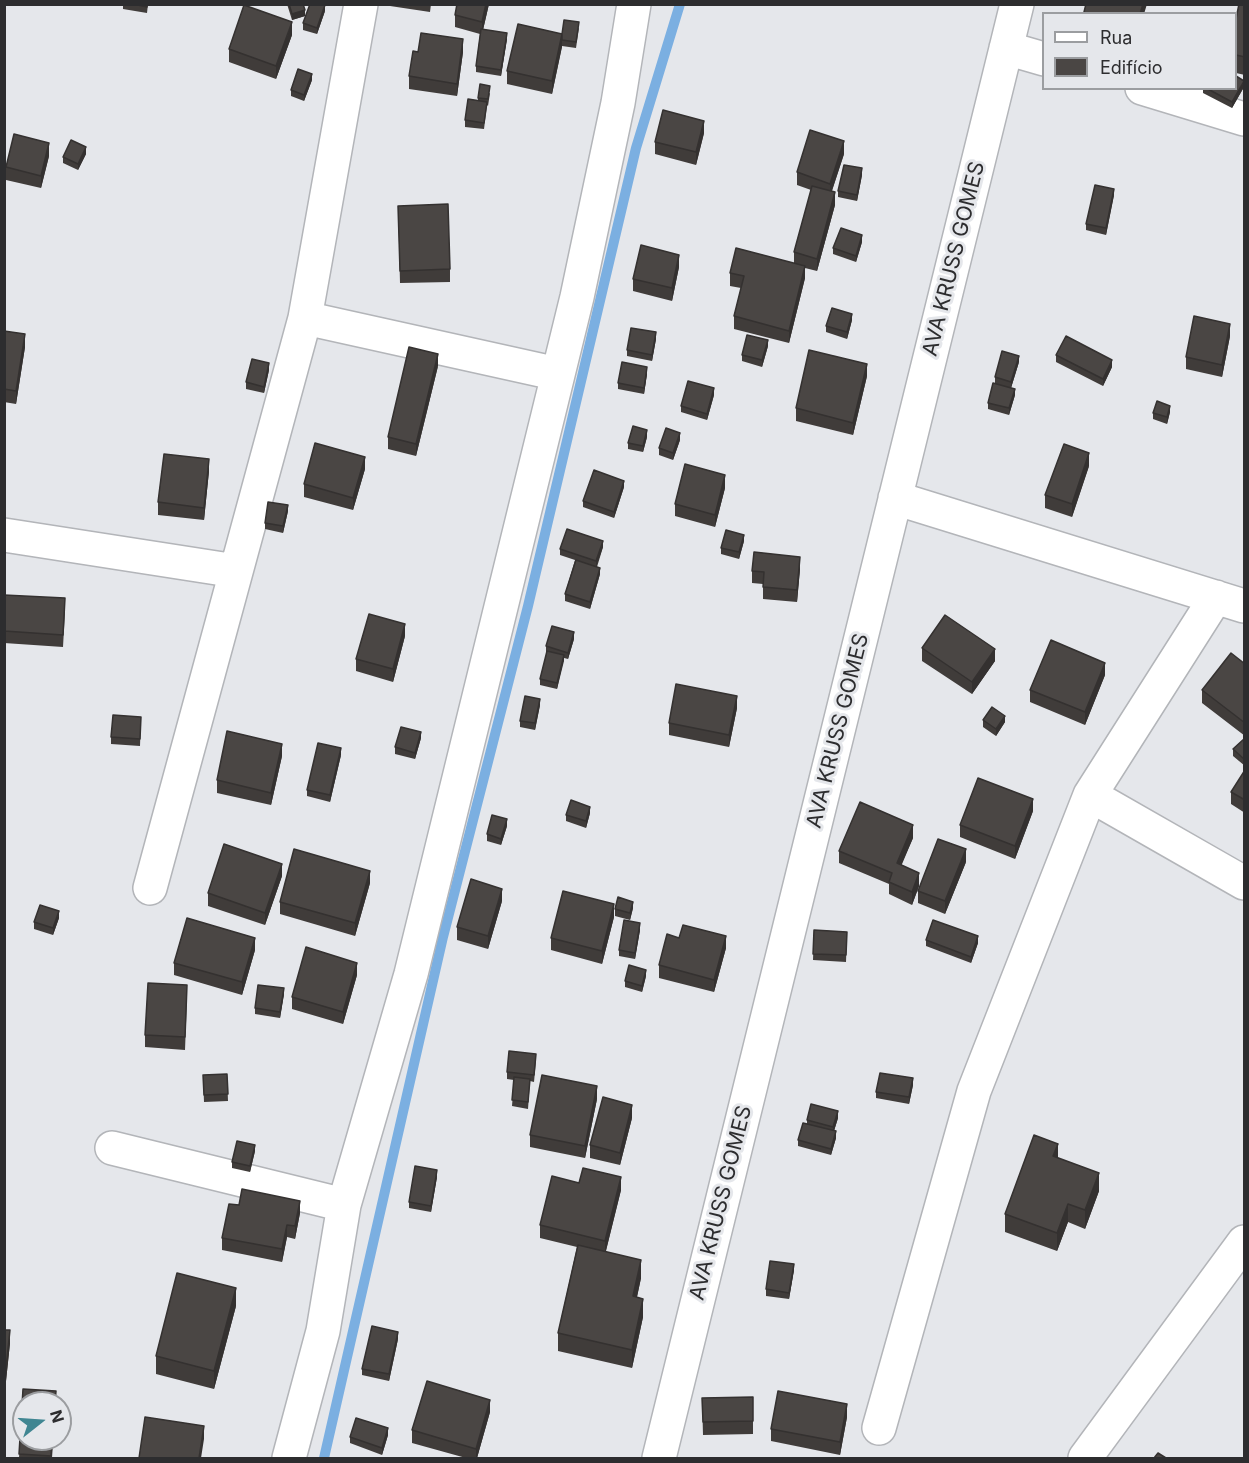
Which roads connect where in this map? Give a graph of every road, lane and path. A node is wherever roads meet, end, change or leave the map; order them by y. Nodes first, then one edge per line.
1 (361, 4) edge
2 (634, 4) edge
3 (1017, 4) edge
4 (1006, 48) junction
5 (1042, 58) edge
6 (1150, 90) edge
7 (1245, 119) edge
8 (305, 318) junction
9 (558, 374) junction
10 (895, 498) junction
11 (4, 535) edge
12 (236, 571) junction
13 (1230, 601) edge
14 (1090, 795) junction
15 (1245, 883) edge
16 (150, 888) dead end
17 (112, 1148) dead end
18 (344, 1205) junction
19 (1245, 1242) edge
20 (879, 1428) dead end
21 (289, 1458) edge
22 (659, 1458) edge
23 (1085, 1458) edge

1 - 8 street
2 - 9 street
3 - 4 street, AVA KRUSS GOMES
4 - 5 street
4 - 10 street, AVA KRUSS GOMES
6 - 7 street
8 - 9 street
8 - 12 street
9 - 18 street
10 - 13 street
10 - 22 street, AVA KRUSS GOMES
11 - 12 street
12 - 16 street
13 - 14 street
14 - 15 street
14 - 20 street
17 - 18 street
18 - 21 street
19 - 23 street

